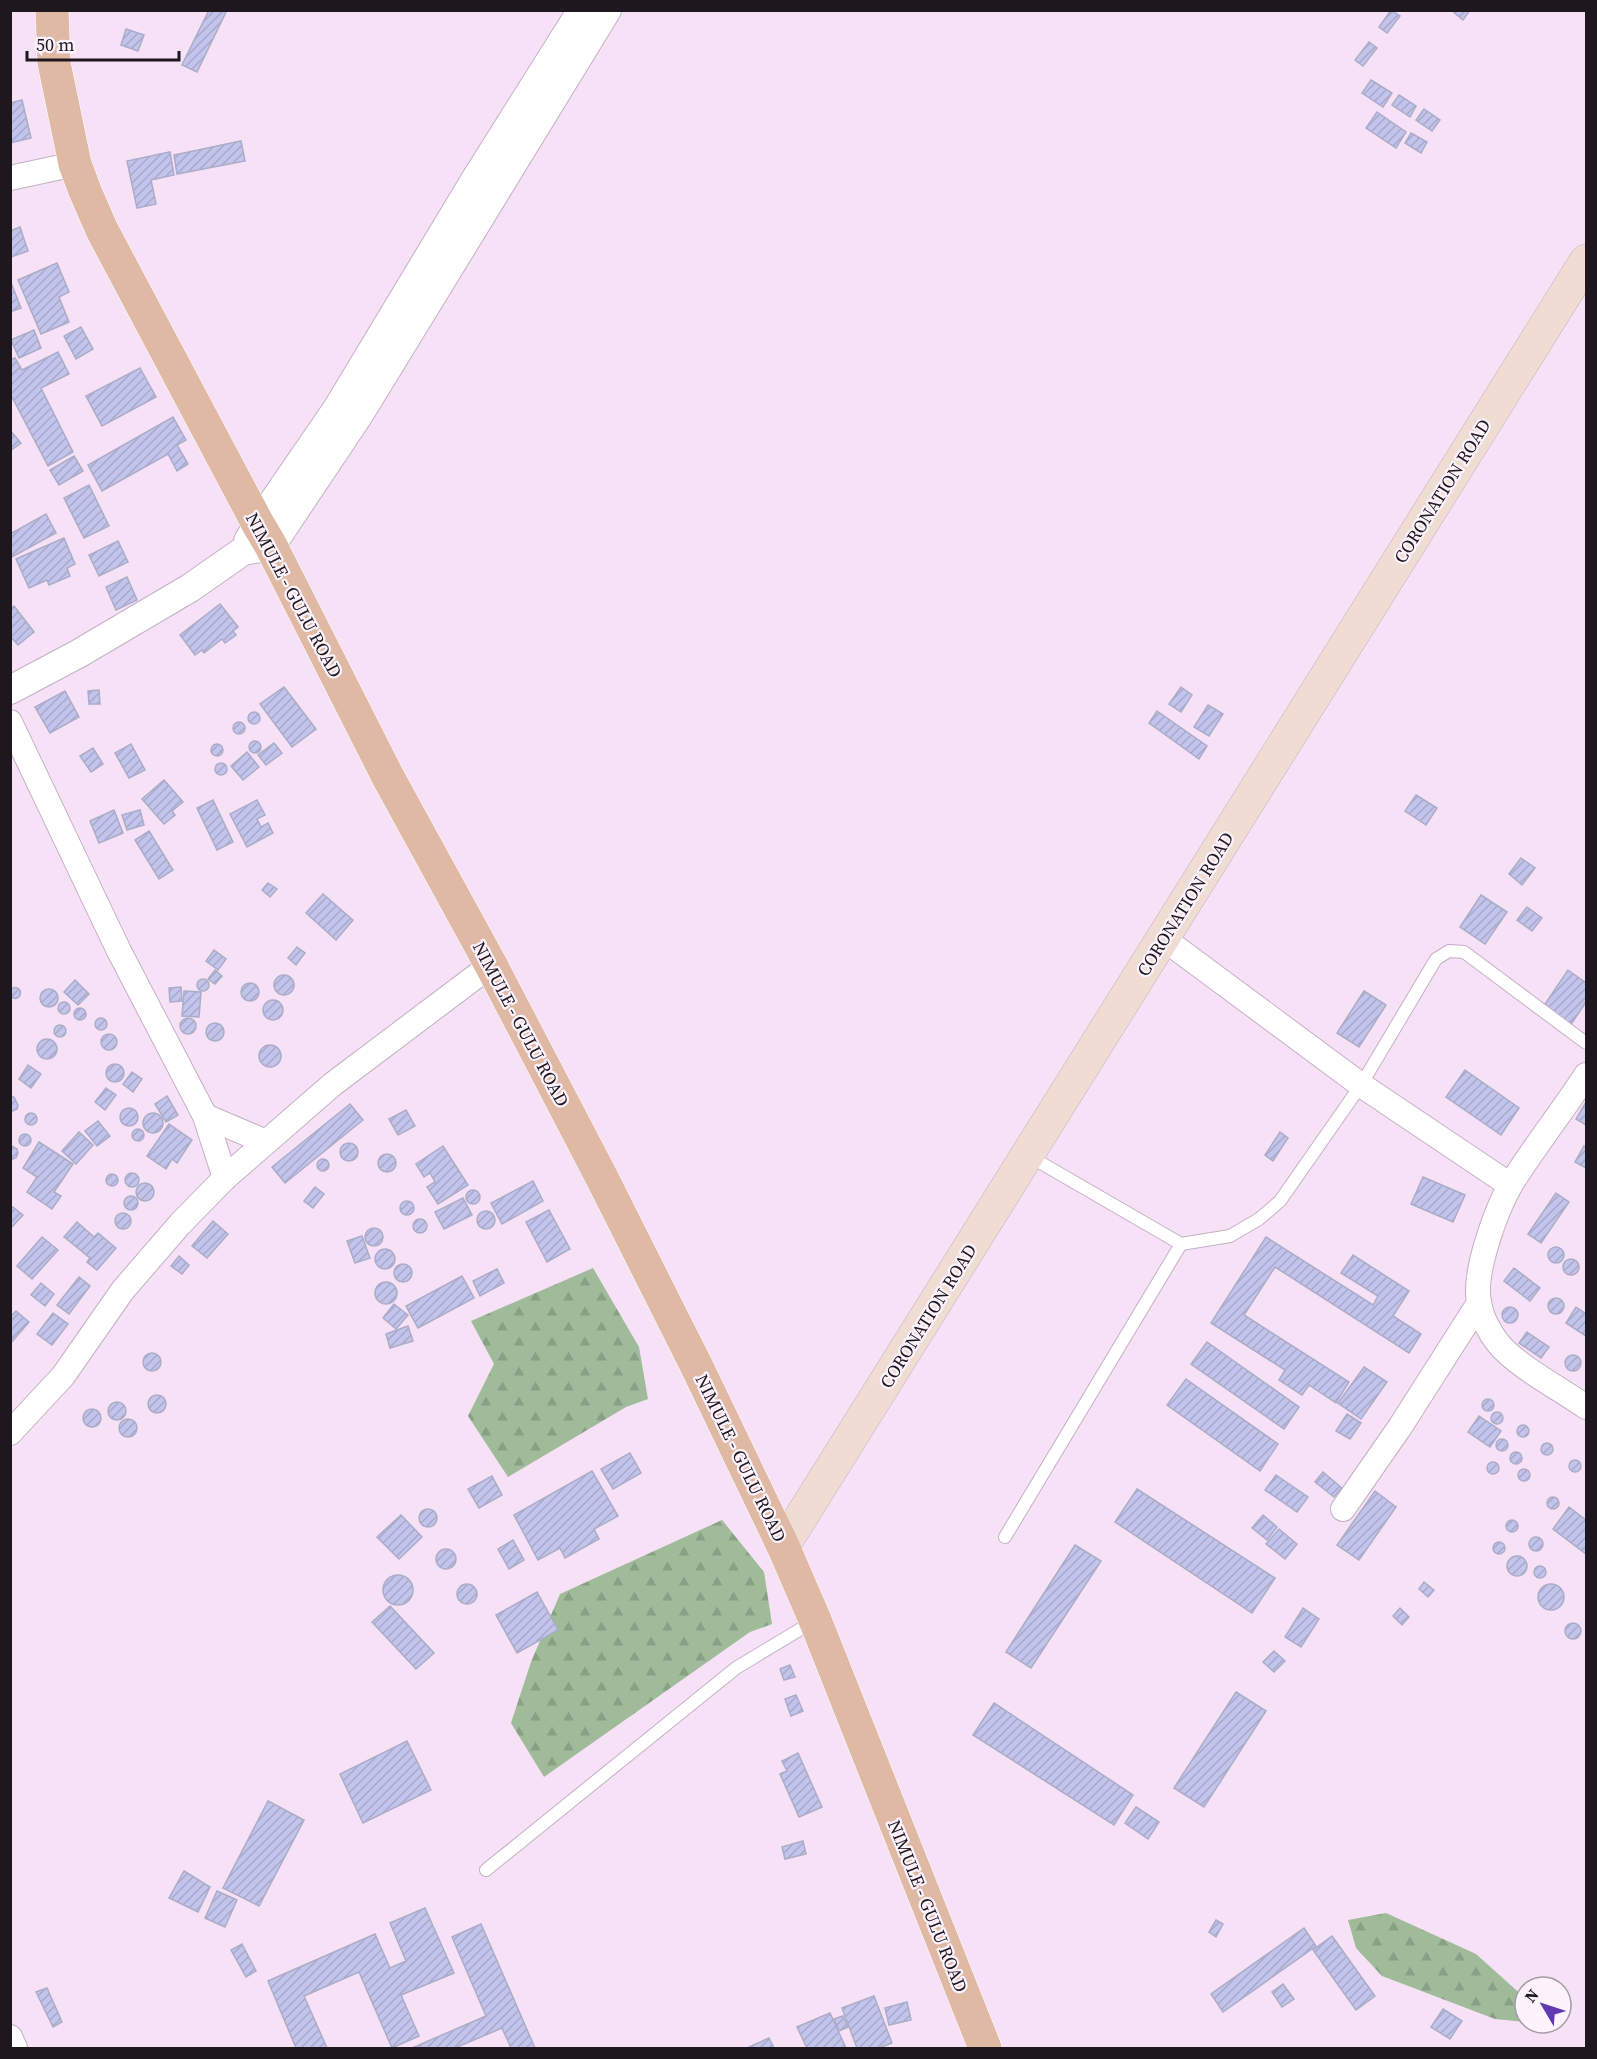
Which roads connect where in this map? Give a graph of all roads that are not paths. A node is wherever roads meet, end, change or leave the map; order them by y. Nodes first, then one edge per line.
1 (52, 10) edge
2 (582, 10) edge
3 (607, 10) edge
4 (75, 164) junction
5 (10, 178) edge
6 (1587, 261) edge
7 (257, 540) junction
8 (10, 690) edge
9 (10, 722) edge
10 (1164, 939) junction
11 (491, 965) junction
12 (1587, 1043) edge
13 (1587, 1075) edge
14 (1361, 1085) junction
15 (205, 1116) junction
16 (266, 1142) junction
17 (1029, 1156) junction
18 (225, 1178) junction
19 (1510, 1185) junction
20 (1181, 1244) junction
21 (1479, 1303) junction
22 (1587, 1407) edge
23 (10, 1433) edge
24 (1343, 1509) dead end
25 (1005, 1537) dead end
26 (783, 1546) junction
27 (815, 1620) junction
28 (486, 1870) dead end
29 (10, 2037) edge
30 (15, 2049) edge
31 (985, 2049) edge

1 - 4 main road, NIMULE - GULU ROAD
2 - 7 street
3 - 7 street
4 - 5 street
4 - 7 main road, NIMULE - GULU ROAD
6 - 10 main road, CORONATION ROAD
7 - 8 street
7 - 11 main road, NIMULE - GULU ROAD
9 - 15 street
10 - 14 street
10 - 17 main road, CORONATION ROAD
11 - 16 street
11 - 26 main road, NIMULE - GULU ROAD
12 - 14 lane
13 - 19 street
14 - 19 street
14 - 20 lane
15 - 16 street
15 - 18 street
16 - 18 street
17 - 20 lane
17 - 26 main road, CORONATION ROAD
18 - 23 street
19 - 21 street
20 - 25 lane
21 - 22 street
21 - 24 street
26 - 27 main road, NIMULE - GULU ROAD
27 - 28 lane
27 - 31 main road, NIMULE - GULU ROAD
29 - 30 street

